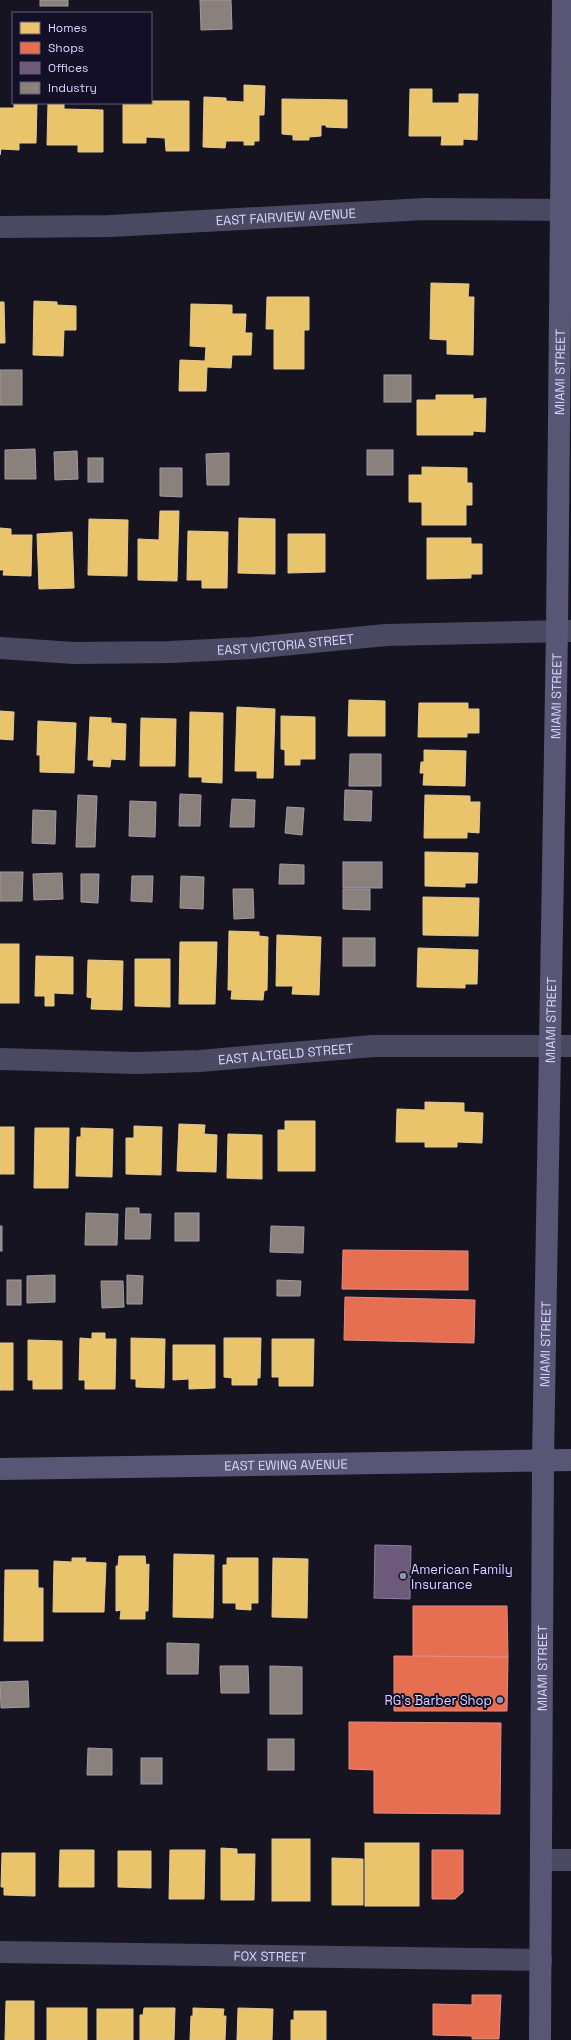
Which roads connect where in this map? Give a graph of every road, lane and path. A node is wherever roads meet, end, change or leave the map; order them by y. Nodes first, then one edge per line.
1 (563, 0) edge
2 (565, 210) edge
3 (0, 227) edge
4 (564, 631) edge
5 (0, 648) edge
6 (550, 1046) junction
7 (571, 1046) edge
8 (0, 1059) edge
9 (544, 1460) junction
10 (571, 1460) edge
11 (0, 1469) edge
12 (542, 1860) junction
13 (571, 1860) edge
14 (0, 1952) edge
15 (541, 1960) junction
16 (540, 2040) edge

1 - 2 street, MIAMI STREET
2 - 3 street, EAST FAIRVIEW AVENUE
2 - 4 street, MIAMI STREET
4 - 5 street, EAST VICTORIA STREET
4 - 6 street, MIAMI STREET
6 - 7 street, EAST ALTGELD STREET
6 - 8 street, EAST ALTGELD STREET
6 - 9 street, MIAMI STREET
9 - 10 street, EAST EWING AVENUE
9 - 11 street, EAST EWING AVENUE
9 - 12 street, MIAMI STREET
12 - 13 street
12 - 15 street, MIAMI STREET
14 - 15 street, FOX STREET
15 - 16 street, MIAMI STREET

